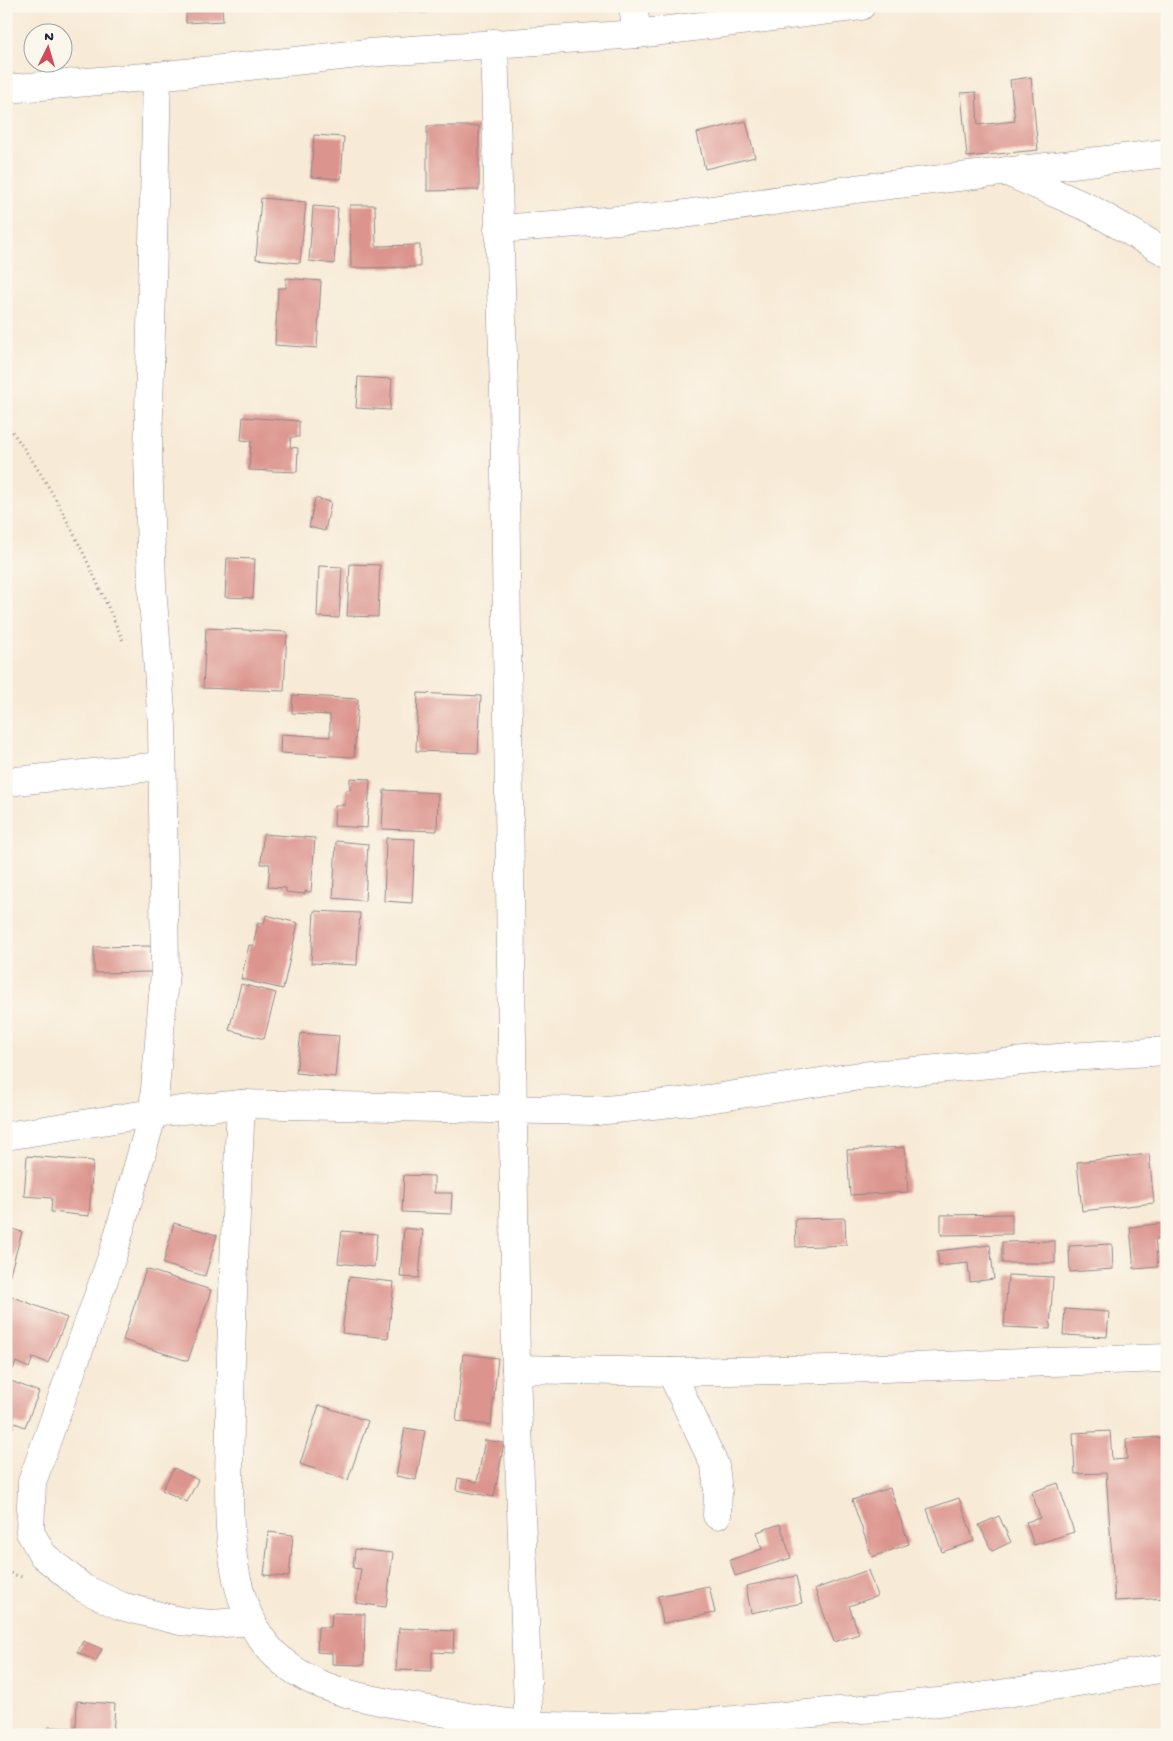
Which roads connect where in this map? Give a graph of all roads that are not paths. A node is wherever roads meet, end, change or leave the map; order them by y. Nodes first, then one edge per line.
1 (633, 6) edge
2 (861, 6) edge
3 (637, 34) junction
4 (494, 43) junction
5 (157, 76) junction
6 (6, 89) edge
7 (1167, 154) edge
8 (1004, 170) junction
9 (498, 229) junction
10 (1167, 253) edge
11 (161, 766) junction
12 (6, 782) edge
13 (1167, 1050) edge
14 (241, 1104) junction
15 (511, 1110) junction
16 (153, 1113) junction
17 (6, 1136) edge
18 (1167, 1358) edge
19 (516, 1370) junction
20 (671, 1372) junction
21 (718, 1515) dead end
22 (252, 1621) junction
23 (1167, 1668) edge
24 (529, 1730) edge

1 - 3 street
2 - 3 street
3 - 4 street
4 - 5 street
4 - 9 street
5 - 6 street
5 - 11 street
7 - 8 street
8 - 9 street
8 - 10 street
9 - 15 street
11 - 12 street
11 - 16 street
13 - 15 street
14 - 15 street
14 - 16 street
14 - 22 street
15 - 19 street
16 - 17 street
16 - 22 street
18 - 20 street
19 - 20 street
19 - 24 street
20 - 21 street
22 - 24 street
23 - 24 street

